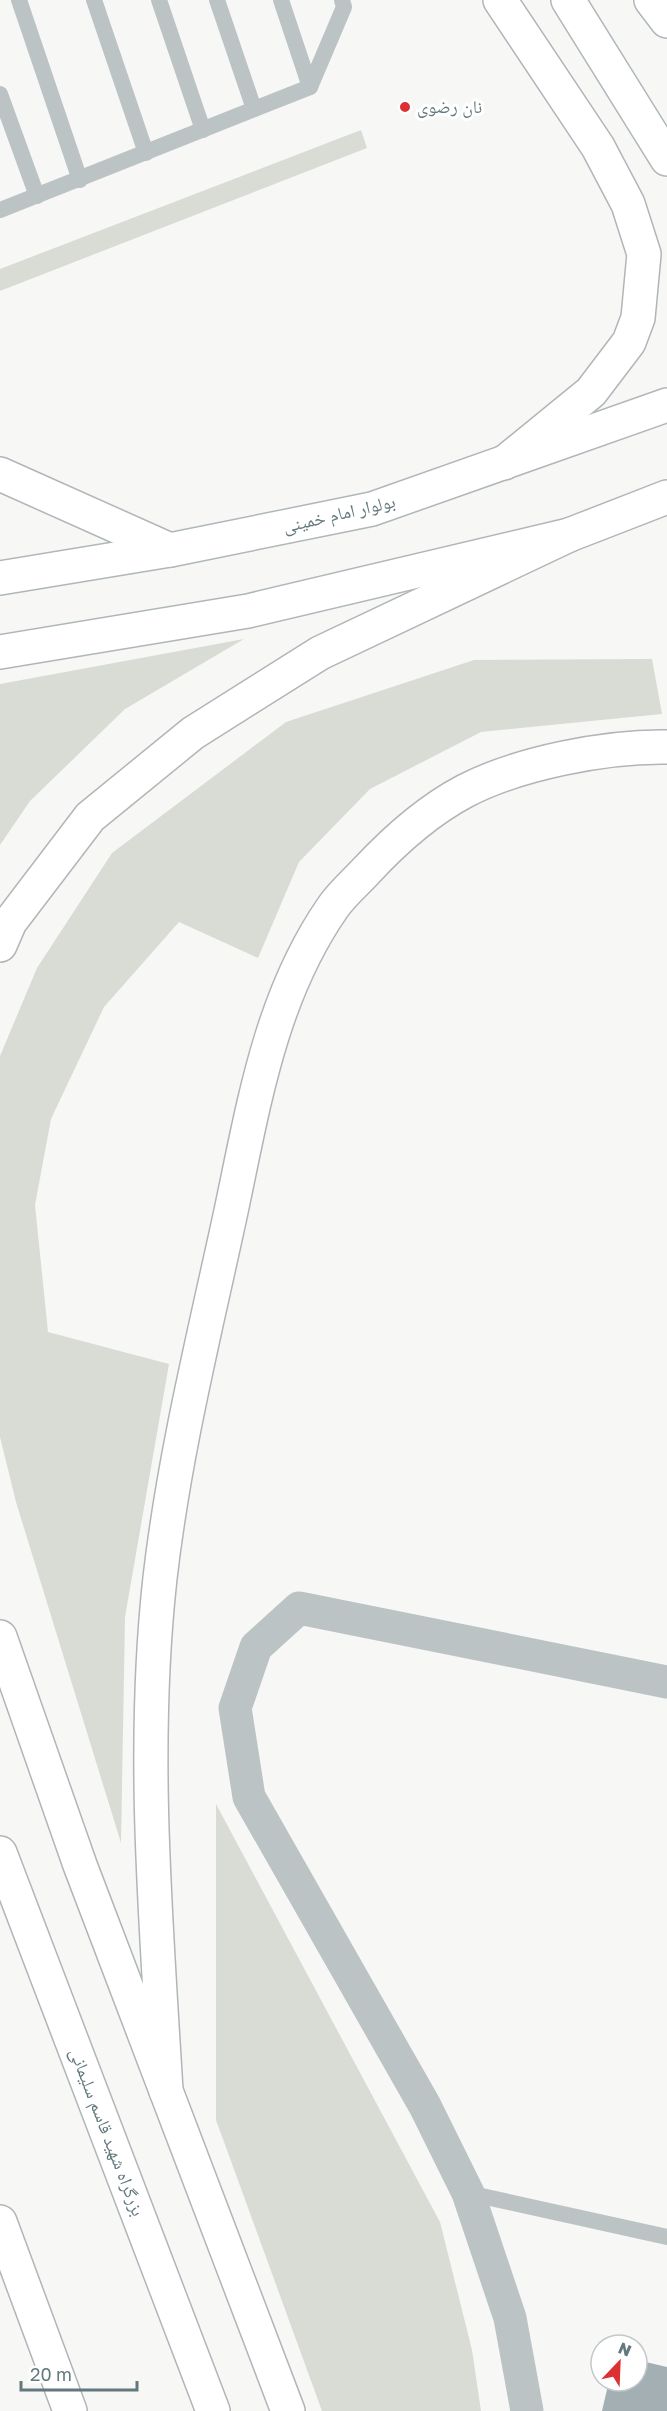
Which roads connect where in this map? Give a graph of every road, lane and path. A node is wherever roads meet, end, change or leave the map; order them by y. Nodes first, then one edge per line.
1 (19, 0) edge
2 (94, 0) edge
3 (159, 0) edge
4 (217, 0) edge
5 (281, 0) edge
6 (342, 0) edge
7 (500, 0) edge
8 (568, 0) edge
9 (651, 0) edge
10 (667, 21) edge
11 (310, 87) junction
12 (0, 94) edge
13 (254, 110) junction
14 (203, 130) junction
15 (146, 153) junction
16 (667, 159) edge
17 (80, 180) junction
18 (36, 196) junction
19 (0, 210) edge
20 (667, 405) edge
21 (504, 463) junction
22 (0, 474) edge
23 (667, 498) edge
24 (569, 535) junction
25 (171, 550) junction
26 (0, 578) edge
27 (0, 652) edge
28 (667, 747) edge
29 (0, 945) edge
30 (0, 1637) edge
31 (667, 1682) edge
32 (0, 1853) edge
33 (166, 2091) junction
34 (468, 2193) junction
35 (0, 2222) edge
36 (667, 2237) edge
37 (70, 2411) edge
38 (213, 2411) edge
39 (288, 2411) edge
40 (527, 2411) edge

1 - 17 lane
2 - 15 lane
3 - 14 lane
4 - 13 lane
5 - 11 lane
6 - 11 lane
7 - 21 main road
8 - 16 main road
9 - 10 main road
11 - 13 lane
12 - 18 lane
13 - 14 lane
14 - 15 lane
15 - 17 lane
17 - 18 lane
18 - 19 lane
20 - 21 main road, بولوار امام خمینی
21 - 25 main road, بولوار امام خمینی
22 - 25 main road
23 - 24 main road
24 - 27 main road
24 - 29 main road
25 - 26 main road, بولوار امام خمینی
28 - 33 main road
30 - 33 main road
31 - 34 street
32 - 38 main road, بزرگراه شهید قاسم سلیمانی
33 - 39 main road
34 - 36 lane
34 - 40 street
35 - 37 main road

